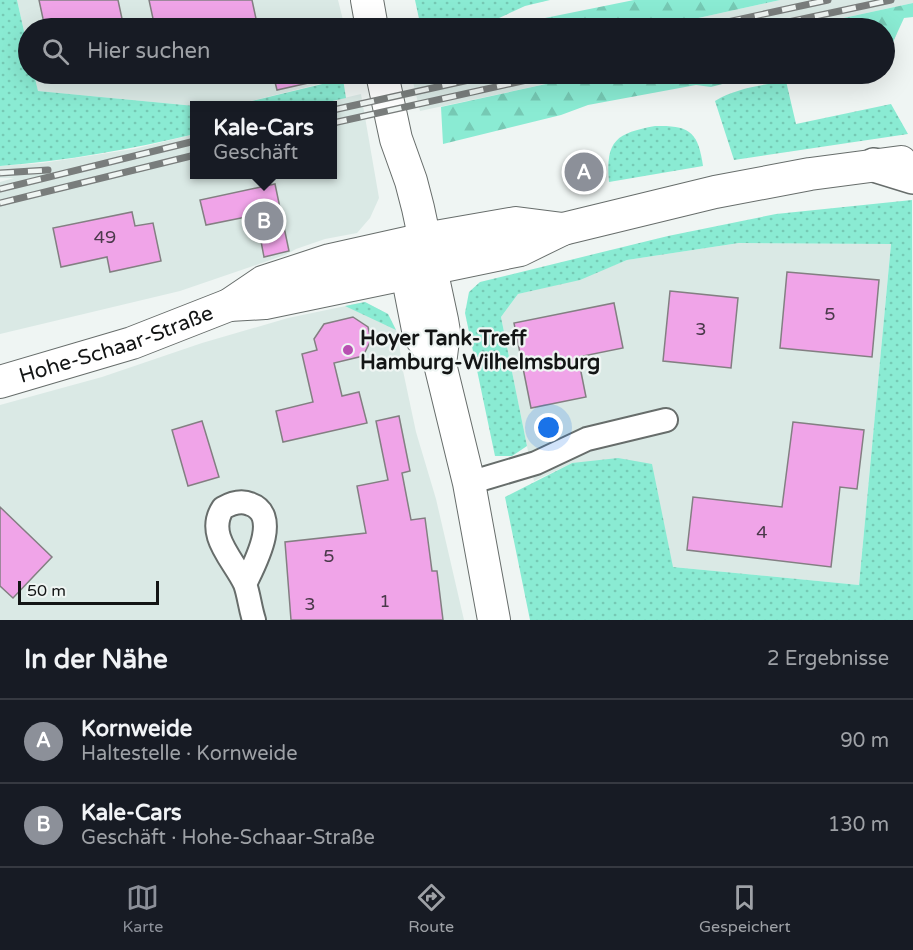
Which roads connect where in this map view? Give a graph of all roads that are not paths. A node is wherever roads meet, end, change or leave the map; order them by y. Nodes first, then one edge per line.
1 (367, 0) edge
2 (370, 18) edge
3 (383, 84) edge
4 (913, 161) edge
5 (874, 165) junction
6 (913, 177) edge
7 (416, 256) junction
8 (0, 382) edge
9 (666, 420) dead end
10 (469, 483) junction
11 (244, 584) dead end
12 (254, 620) edge
13 (494, 620) edge

1 - 2 main road
3 - 7 main road
4 - 5 main road, Hohe-Schaar-Straße
5 - 6 highway
5 - 7 main road, Hohe-Schaar-Straße
7 - 8 main road, Hohe-Schaar-Straße
7 - 10 main road
9 - 10 street
10 - 13 main road
11 - 12 street

